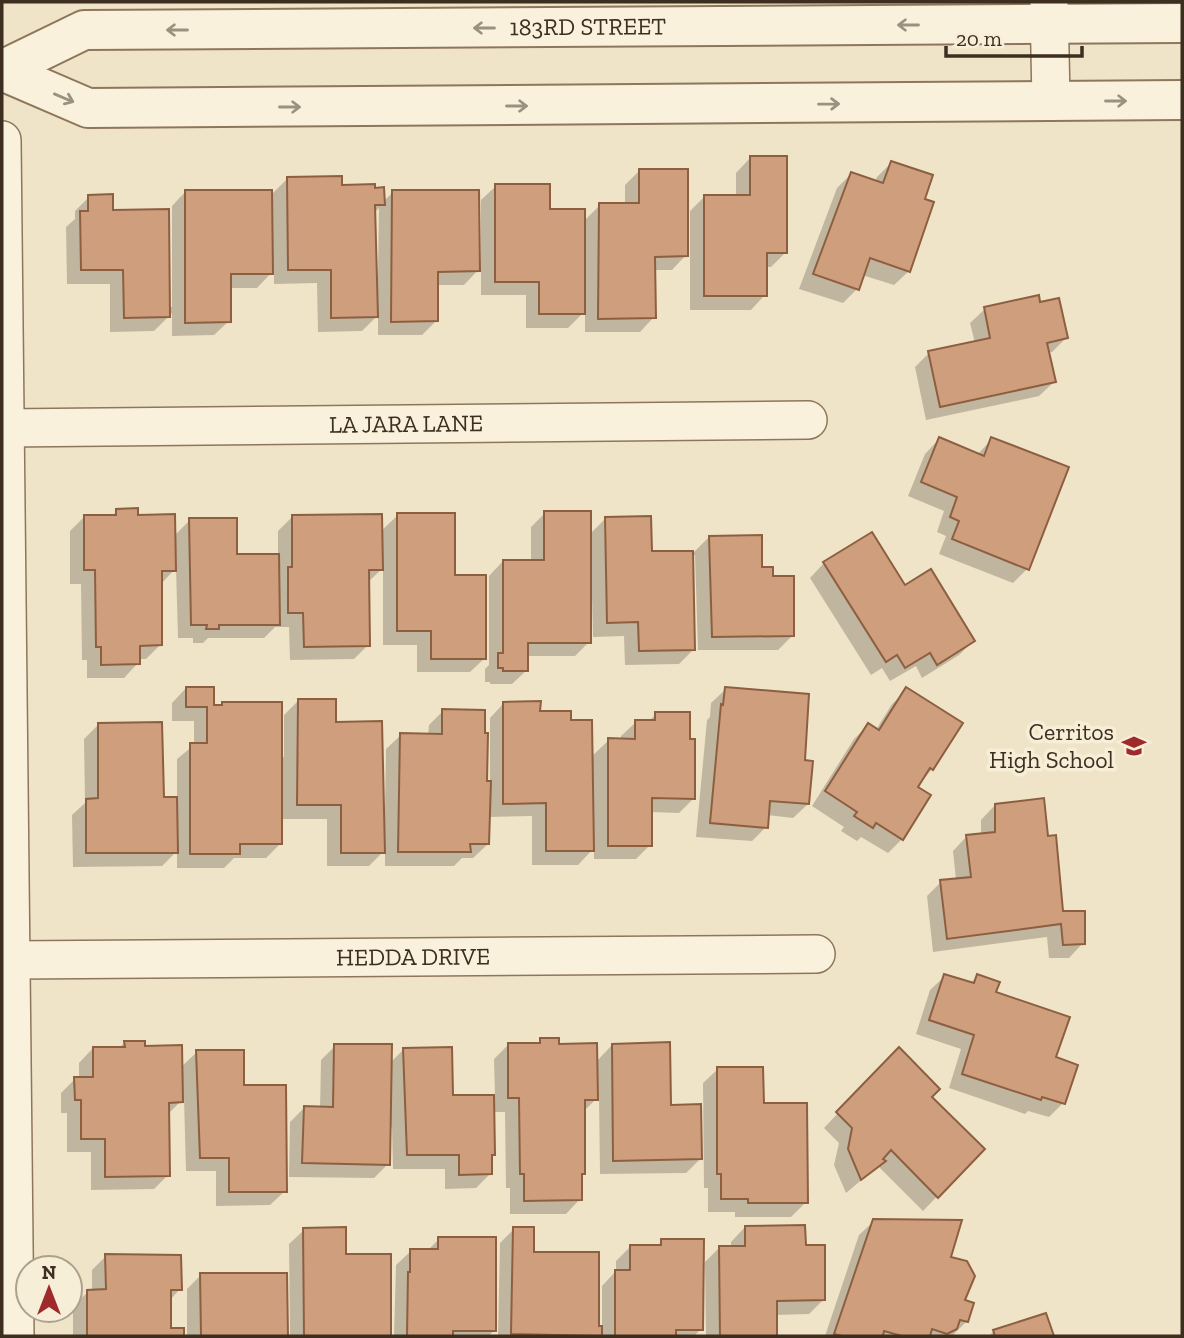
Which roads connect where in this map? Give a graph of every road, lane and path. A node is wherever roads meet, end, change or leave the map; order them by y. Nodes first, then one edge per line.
1 (1049, 13) edge
2 (1182, 23) edge
3 (2, 70) edge
4 (1182, 100) edge
5 (1051, 101) junction
6 (2, 140) edge
7 (808, 420) dead end
8 (4, 428) junction
9 (816, 954) dead end
10 (11, 960) junction
11 (15, 1336) edge

1 - 2 street, 183RD STREET
1 -> 3 street, 183RD STREET
1 - 5 street
3 -> 5 street, 183RD STREET
5 -> 4 street, 183RD STREET
6 - 8 street
7 - 8 street, LA JARA LANE
8 - 10 street
9 - 10 street, HEDDA DRIVE
10 - 11 street

